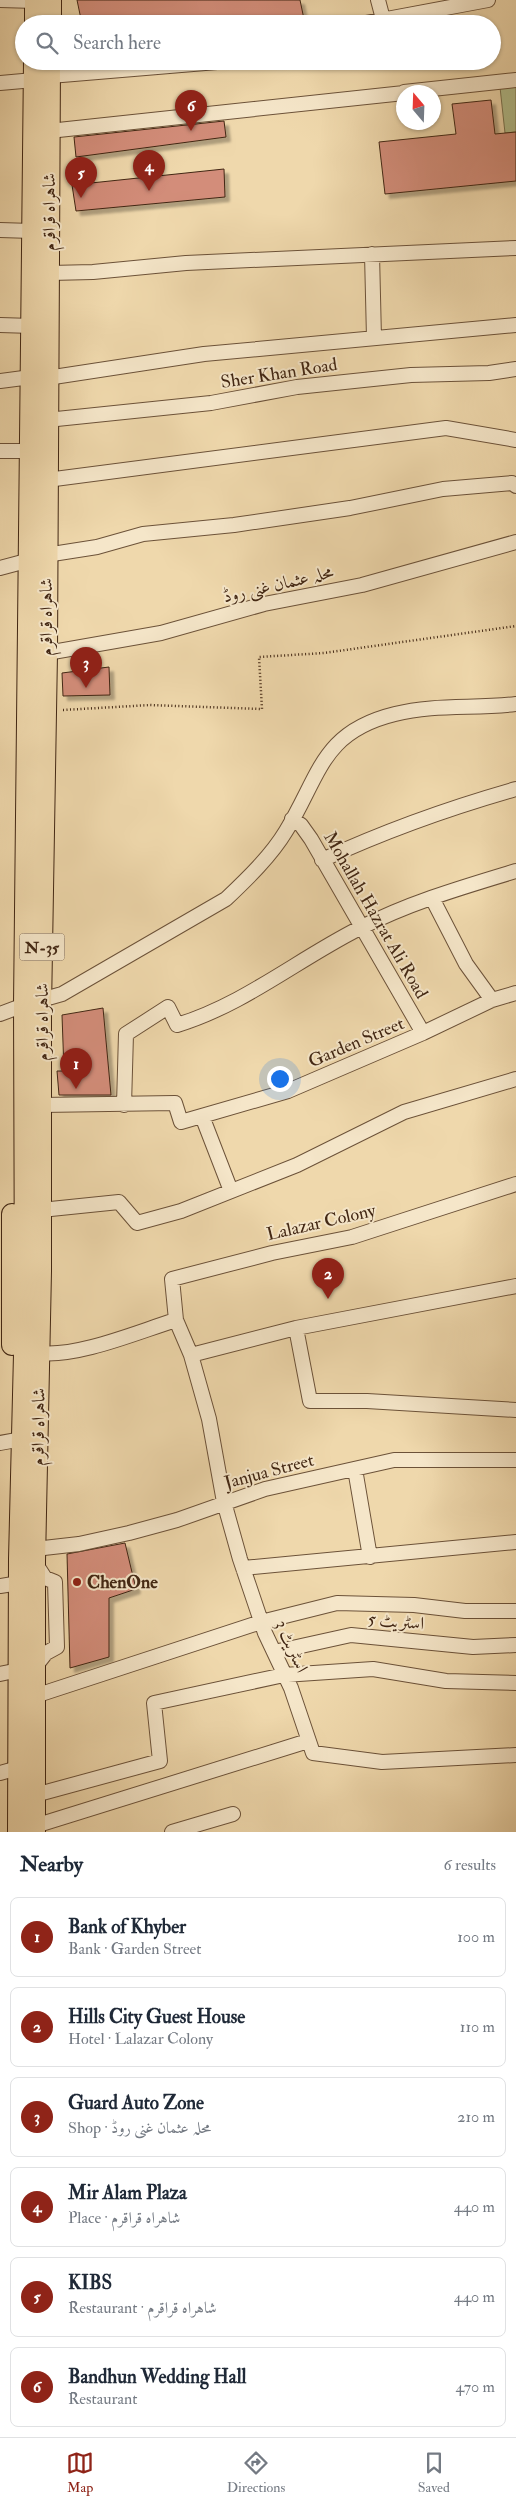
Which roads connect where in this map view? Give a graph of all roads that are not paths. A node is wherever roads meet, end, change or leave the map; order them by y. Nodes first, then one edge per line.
1 (0, 0) edge
2 (40, 0) edge
3 (378, 0) edge
4 (488, 0) edge
5 (37, 15) edge
6 (47, 15) edge
7 (382, 15) edge
8 (405, 15) edge
9 (42, 70) edge
10 (516, 80) edge
11 (0, 83) edge
12 (441, 88) edge
13 (396, 93) edge
14 (41, 103) junction
15 (49, 131) junction
16 (0, 230) edge
17 (32, 231) junction
18 (516, 248) edge
19 (372, 254) junction
20 (50, 272) junction
21 (0, 325) edge
22 (516, 325) edge
23 (32, 326) junction
24 (374, 338) junction
25 (516, 369) edge
26 (39, 377) junction
27 (0, 381) edge
28 (47, 420) junction
29 (516, 440) edge
30 (31, 451) junction
31 (0, 452) edge
32 (47, 480) junction
33 (516, 486) edge
34 (516, 542) edge
35 (38, 558) junction
36 (0, 568) edge
37 (47, 653) junction
38 (516, 704) edge
39 (516, 789) edge
40 (292, 819) junction
41 (322, 860) junction
42 (516, 871) edge
43 (432, 898) junction
44 (360, 928) junction
45 (516, 993) edge
46 (492, 1000) junction
47 (33, 1002) junction
48 (0, 1014) edge
49 (423, 1033) junction
50 (516, 1079) edge
51 (42, 1105) junction
52 (124, 1105) junction
53 (202, 1116) junction
54 (25, 1166) junction
55 (516, 1184) edge
56 (231, 1191) junction
57 (41, 1210) junction
58 (33, 1280) junction
59 (516, 1286) edge
60 (176, 1320) junction
61 (296, 1328) junction
62 (40, 1353) junction
63 (191, 1355) junction
64 (22, 1410) junction
65 (516, 1410) edge
66 (22, 1439) junction
67 (0, 1443) edge
68 (516, 1460) edge
69 (355, 1468) junction
70 (224, 1502) junction
71 (516, 1542) edge
72 (35, 1555) junction
73 (370, 1557) junction
74 (243, 1568) junction
75 (9, 1585) edge
76 (516, 1610) edge
77 (261, 1622) junction
78 (516, 1645) edge
79 (274, 1652) junction
80 (18, 1671) edge
81 (284, 1675) junction
82 (516, 1683) edge
83 (35, 1696) junction
84 (308, 1741) junction
85 (516, 1755) edge
86 (9, 1770) edge
87 (35, 1795) junction
88 (233, 1814) dead end
89 (29, 1830) edge
90 (172, 1832) edge

1 - 2 street
2 - 5 highway
2 - 6 highway
3 - 7 street
4 - 8 street
9 - 11 street
9 - 14 highway, شاہراہ قراقرم / N-35
10 - 12 street
13 - 15 street
14 - 15 highway, شاہراہ قراقرم / N-35
14 - 17 highway, شاہراہ قراقرم / N-35
15 - 20 highway, شاہراہ قراقرم / N-35
16 - 17 street
17 - 23 highway, شاہراہ قراقرم / N-35
18 - 19 street
19 - 20 street
19 - 24 street
20 - 26 highway, شاہراہ قراقرم / N-35
21 - 23 street
22 - 24 street
23 - 26 highway, شاہراہ قراقرم / N-35
24 - 26 street
25 - 28 street, Sher Khan Road
26 - 27 street
26 - 28 highway, شاہراہ قراقرم / N-35
26 - 30 highway, شاہراہ قراقرم / N-35
28 - 32 highway, شاہراہ قراقرم / N-35
29 - 32 street
30 - 31 street
30 - 35 highway, شاہراہ قراقرم / N-35
32 - 35 highway, شاہراہ قراقرم / N-35
33 - 35 street
34 - 37 street, محلہ عثمان غنی روڈ
35 - 36 street
35 - 37 highway, شاہراہ قراقرم / N-35
35 - 47 highway, شاہراہ قراقرم / N-35
37 - 47 highway, شاہراہ قراقرم / N-35
38 - 40 street
39 - 41 street
40 - 41 street, Mohallah Hazrat Ali Road
40 - 47 street
41 - 44 street, Mohallah Hazrat Ali Road
42 - 43 street
43 - 44 street
43 - 46 street
44 - 49 street, Mohallah Hazrat Ali Road
44 - 52 street
45 - 46 street, Garden Street
46 - 49 street, Garden Street
47 - 48 street
47 - 51 highway, شاہراہ قراقرم / N-35
47 - 54 highway, شاہراہ قراقرم / N-35
49 - 53 street, Garden Street
50 - 56 street
51 - 52 street, Garden Street
51 - 57 highway, شاہراہ قراقرم / N-35
52 - 53 street, Garden Street
53 - 56 street
54 - 58 highway, شاہراہ قراقرم / N-35
54 - 64 highway
55 - 60 street, Lalazar Colony
56 - 57 street
57 - 58 highway, شاہراہ قراقرم / N-35
58 - 62 highway, شاہراہ قراقرم / N-35
58 - 64 highway, شاہراہ قراقرم / N-35
59 - 61 street
60 - 62 street
60 - 63 street, Lalazar Colony
61 - 63 street
61 - 65 street
62 - 72 highway, شاہراہ قراقرم / N-35
63 - 70 street, اسٹریٹ 3
64 - 66 highway, شاہراہ قراقرم / N-35
66 - 67 street
66 - 75 highway, شاہراہ قراقرم / N-35
68 - 69 street, Janjua Street
69 - 70 street, Janjua Street
69 - 73 street
70 - 72 street, Janjua Street
70 - 74 street, اسٹریٹ 3
71 - 73 street
72 - 80 highway, شاہراہ قراقرم / N-35
73 - 74 street
74 - 77 street, اسٹریٹ 3
75 - 80 highway, شاہراہ قراقرم / N-35
76 - 77 street
77 - 79 street, اسٹریٹ 3
77 - 83 street
78 - 79 street, اسٹریٹ 5
79 - 81 street, اسٹریٹ 3
80 - 83 highway, شاہراہ قراقرم / N-35
80 - 86 highway, شاہراہ قراقرم / N-35
81 - 82 street
81 - 84 street, اسٹریٹ 3
81 - 87 street
83 - 87 highway, شاہراہ قراقرم / N-35
84 - 85 street
84 - 89 street
86 - 89 highway, شاہراہ قراقرم / N-35
87 - 89 highway, شاہراہ قراقرم / N-35
88 - 90 street

